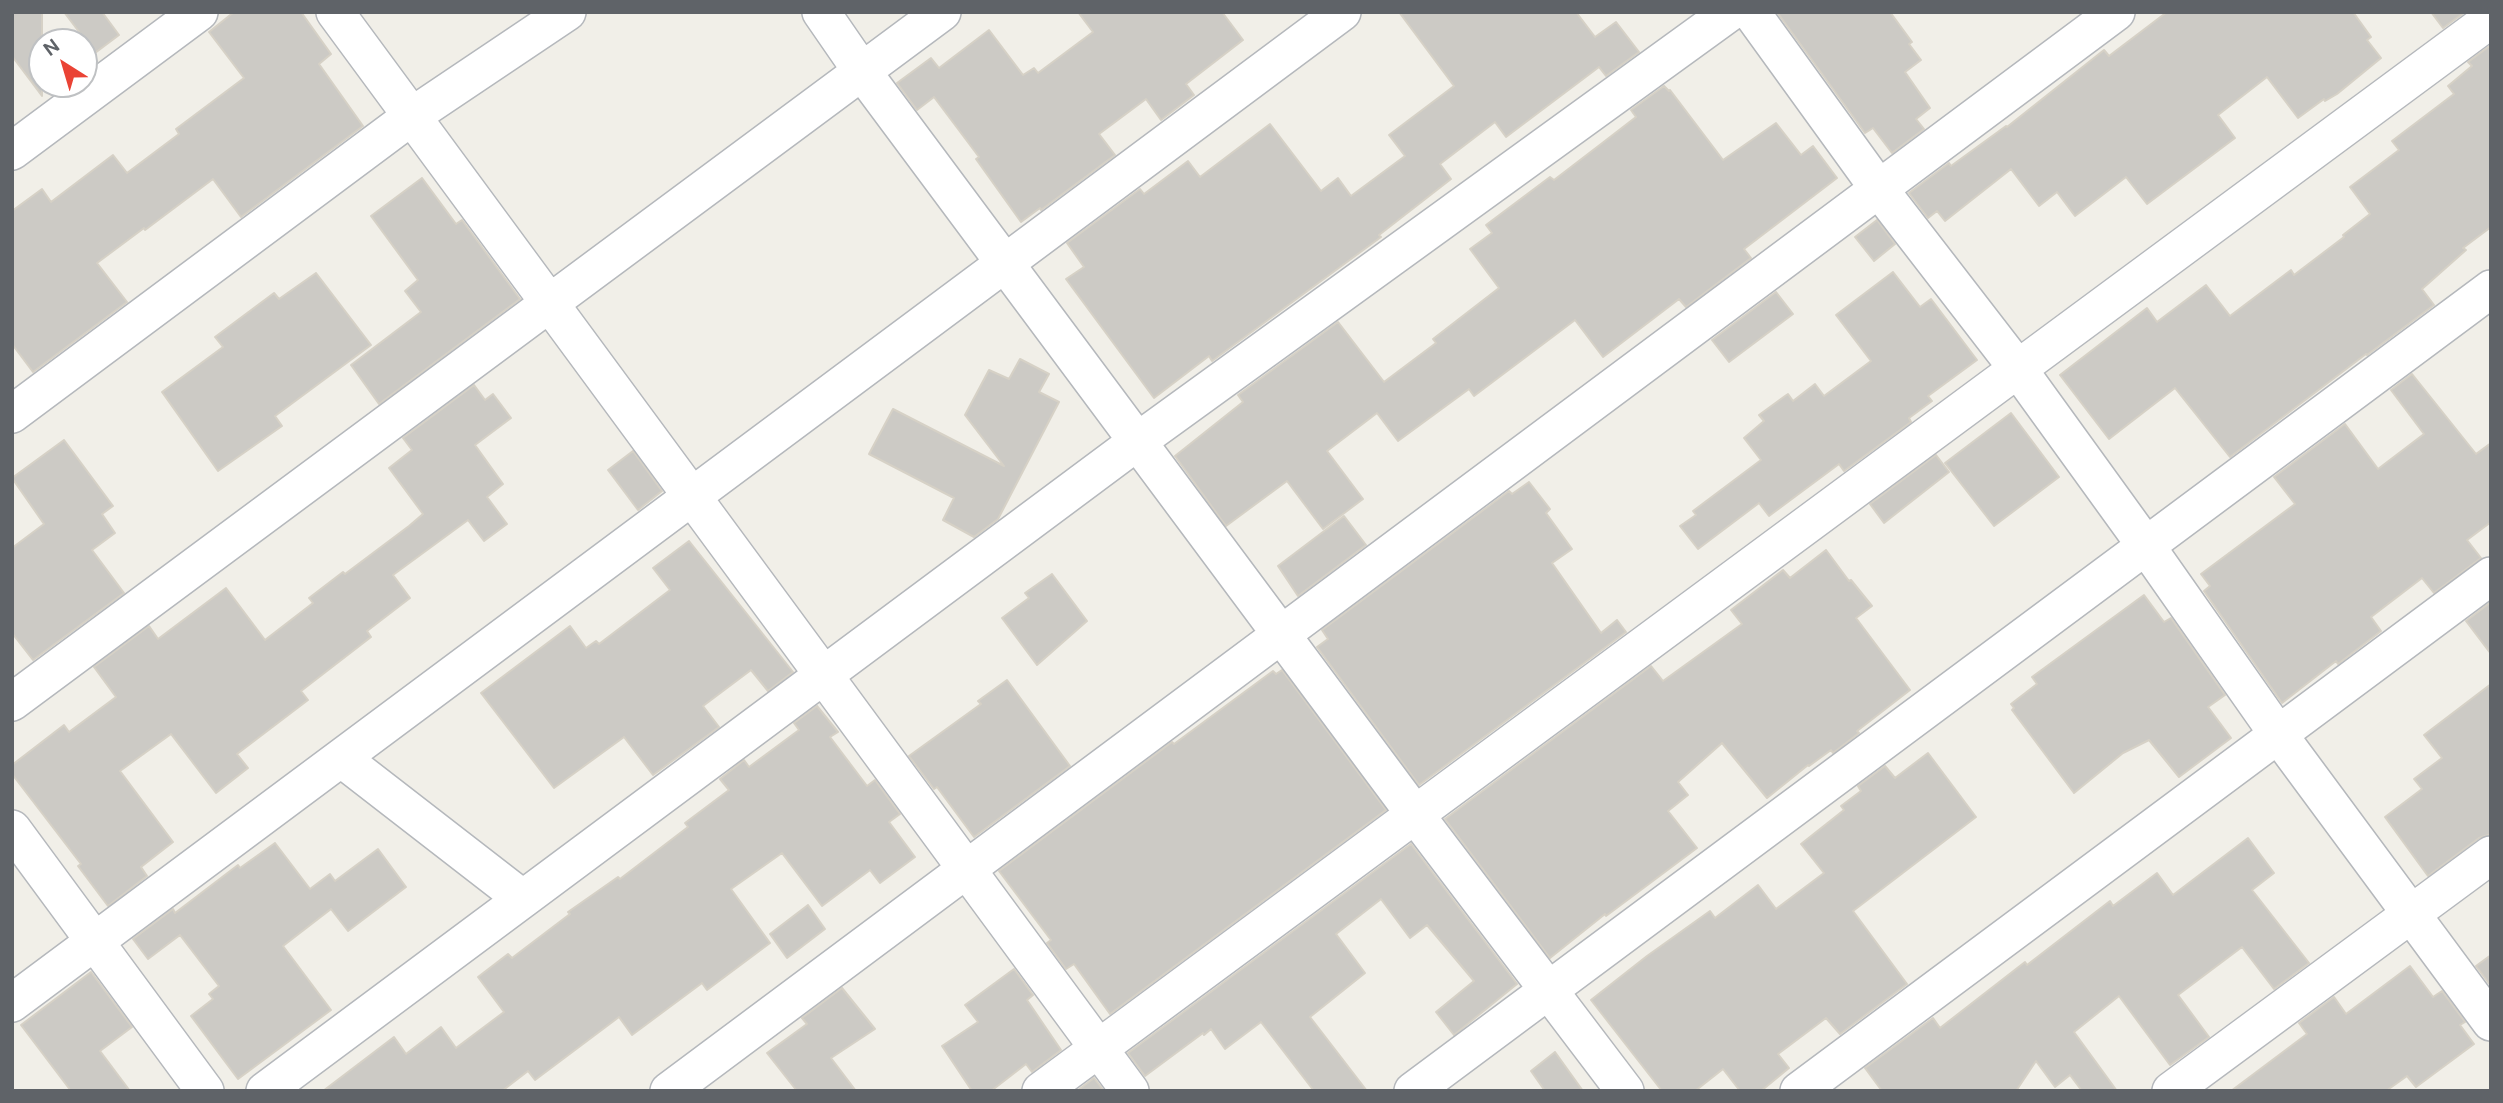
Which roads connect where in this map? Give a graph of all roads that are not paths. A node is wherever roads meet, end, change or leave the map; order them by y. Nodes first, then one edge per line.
1 (199, 12) edge
2 (335, 12) edge
3 (567, 12) edge
4 (821, 12) edge
5 (942, 12) edge
6 (1342, 12) edge
7 (1730, 12) edge
8 (1751, 12) edge
9 (2116, 12) edge
10 (2491, 19) edge
11 (861, 70) junction
12 (412, 116) junction
13 (12, 151) edge
14 (1879, 189) junction
15 (1006, 263) junction
16 (2491, 289) edge
17 (549, 303) junction
18 (2018, 369) junction
19 (12, 414) edge
20 (1138, 441) junction
21 (692, 497) junction
22 (2146, 546) junction
23 (2491, 576) edge
24 (1283, 634) junction
25 (823, 675) junction
26 (12, 702) edge
27 (2278, 734) junction
28 (341, 758) junction
29 (1414, 813) junction
30 (12, 829) edge
31 (2491, 855) edge
32 (966, 869) junction
33 (523, 899) junction
34 (2410, 913) junction
35 (95, 941) junction
36 (1549, 989) junction
37 (12, 1003) edge
38 (2491, 1022) edge
39 (1098, 1047) junction
40 (205, 1091) edge
41 (265, 1091) edge
42 (669, 1091) edge
43 (1041, 1091) edge
44 (1130, 1091) edge
45 (1413, 1091) edge
46 (1625, 1091) edge
47 (1799, 1091) edge
48 (2171, 1091) edge

1 - 13 street
2 - 12 street
3 - 12 street
4 - 11 street
5 - 11 street
6 - 15 street
7 - 20 street
8 - 14 street
9 - 14 street
10 - 18 street
11 - 15 street
11 - 17 street
12 - 17 street
12 - 19 street
14 - 18 street
14 - 24 street
15 - 20 street
15 - 21 street
16 - 22 street
17 - 21 street
17 - 26 street
18 - 22 street
18 - 29 street
20 - 24 street
20 - 25 street
21 - 25 street
21 - 28 street
22 - 27 street
22 - 36 street
23 - 27 street
24 - 29 street
24 - 32 street
25 - 32 street
25 - 33 street
27 - 34 street
27 - 47 street
28 - 33 street
28 - 35 street
29 - 36 street
29 - 39 street
30 - 35 street
31 - 34 street
32 - 39 street
32 - 42 street
33 - 41 street
34 - 38 street
34 - 48 street
35 - 37 street
35 - 40 street
36 - 45 street
36 - 46 street
39 - 43 street
39 - 44 street

